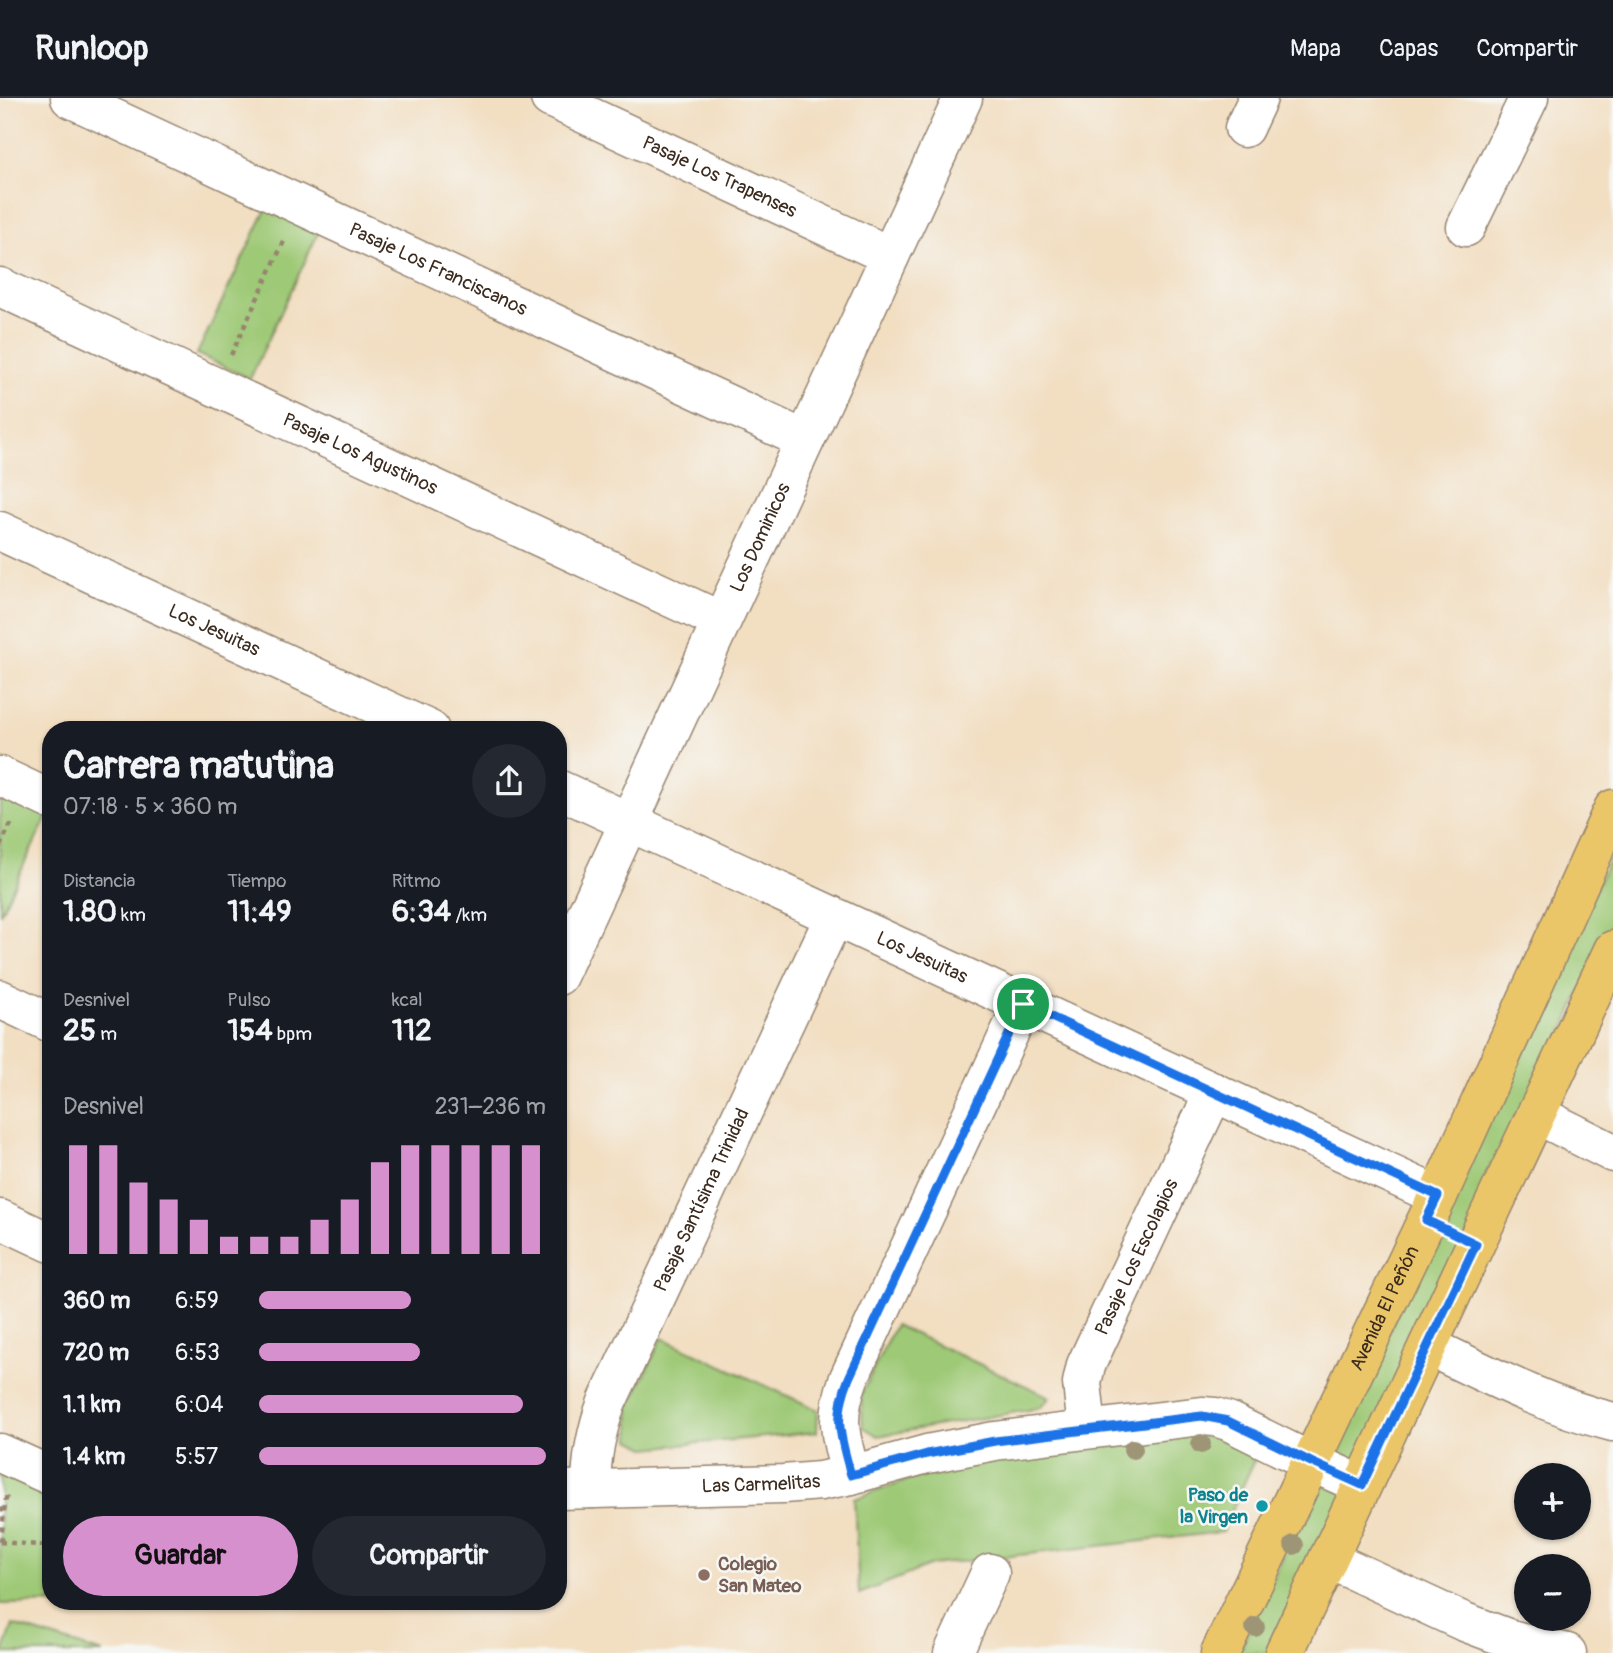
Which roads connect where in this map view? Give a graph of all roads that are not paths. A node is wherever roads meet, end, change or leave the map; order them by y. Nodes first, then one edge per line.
1 (70, 98) edge
2 (550, 98) edge
3 (963, 98) edge
4 (1529, 98) edge
5 (1466, 226) dead end
6 (890, 256) junction
7 (0, 287) edge
8 (805, 440) junction
9 (0, 531) edge
10 (721, 621) junction
11 (411, 721) edge
12 (0, 776) edge
13 (567, 793) edge
14 (42, 796) edge
15 (1613, 809) edge
16 (629, 822) junction
17 (834, 917) junction
18 (1613, 950) edge
19 (567, 956) edge
20 (0, 999) edge
21 (1023, 1004) junction
22 (42, 1019) edge
23 (1214, 1092) junction
24 (1536, 1114) junction
25 (1613, 1153) edge
26 (1432, 1208) junction
27 (0, 1219) edge
28 (42, 1239) edge
29 (1476, 1244) junction
30 (1428, 1346) junction
31 (1613, 1422) edge
32 (1087, 1429) junction
33 (0, 1454) edge
34 (1311, 1462) junction
35 (42, 1472) edge
36 (851, 1475) junction
37 (1362, 1485) junction
38 (574, 1490) edge
39 (1328, 1559) junction
40 (990, 1573) dead end
41 (953, 1653) edge
42 (1220, 1653) edge
43 (1284, 1653) edge
44 (1567, 1653) edge

1 - 8 street, Pasaje Los Franciscanos
2 - 6 street, Pasaje Los Trapenses
3 - 6 street, Los Dominicos
4 - 5 street
6 - 8 street, Los Dominicos
7 - 10 street, Pasaje Los Agustinos
8 - 10 street, Los Dominicos
9 - 11 street, Los Jesuitas
10 - 16 street, Los Dominicos
12 - 14 street
13 - 16 street, Los Jesuitas
15 - 26 main road, Avenida El Peñón
16 - 17 street, Los Jesuitas
16 - 19 street, Los Dominicos
17 - 21 street, Los Jesuitas
17 - 38 street, Pasaje Santísima Trinidad
18 - 24 main road
20 - 22 street
21 - 23 street, Los Jesuitas
21 - 36 street
23 - 26 street, Los Jesuitas
23 - 32 street, Pasaje Los Escolapios
24 - 25 street
24 - 29 main road
26 - 29 main road
26 - 34 main road, Avenida El Peñón
27 - 28 street
29 - 30 main road
30 - 31 street
30 - 37 main road
32 - 34 street, Las Carmelitas
32 - 36 street, Las Carmelitas
33 - 35 street
34 - 37 street, Las Carmelitas
34 - 42 main road, Avenida El Peñón
36 - 38 street, Las Carmelitas
37 - 39 main road
39 - 43 main road
39 - 44 street
40 - 41 street

